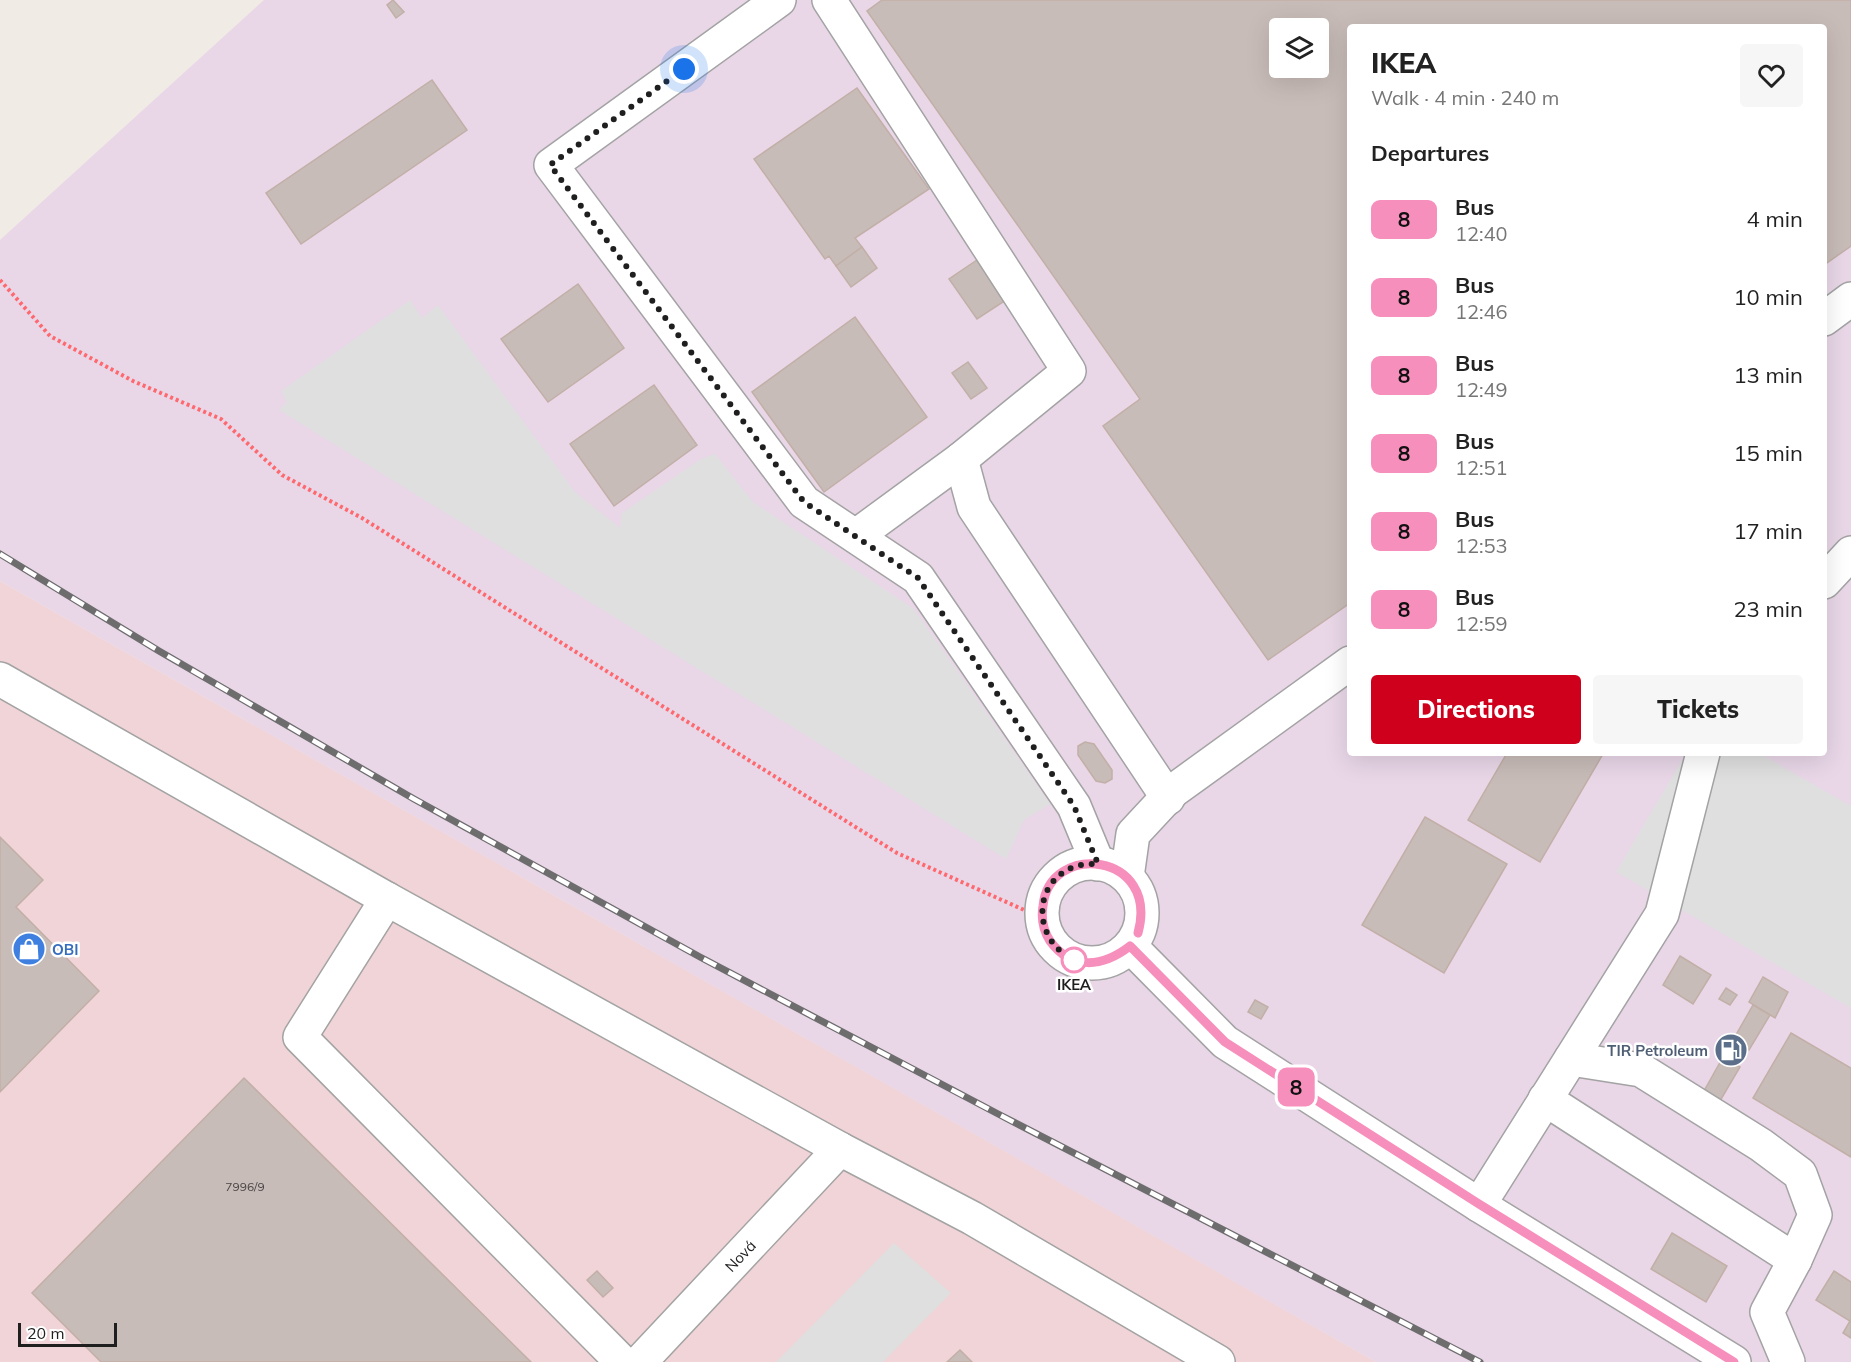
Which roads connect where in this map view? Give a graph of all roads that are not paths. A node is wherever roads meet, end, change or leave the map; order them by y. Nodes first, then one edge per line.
1 (779, 0) edge
2 (829, 0) edge
3 (1851, 299) edge
4 (1827, 317) edge
5 (960, 459) junction
6 (856, 536) junction
7 (1851, 553) edge
8 (1827, 579) edge
9 (1347, 665) edge
10 (0, 679) edge
11 (1702, 756) edge
12 (1168, 798) junction
13 (1112, 870) junction
14 (387, 899) junction
15 (1130, 946) junction
16 (1571, 1059) junction
17 (1545, 1100) junction
18 (840, 1149) junction
19 (1479, 1204) junction
20 (1795, 1260) junction
21 (622, 1362) edge
22 (640, 1362) edge
23 (1218, 1362) edge
24 (1734, 1362) edge
25 (1788, 1362) edge

1 - 6 street
2 - 5 street
3 - 4 street
5 - 6 street
5 - 12 street
6 - 13 street
7 - 8 street
9 - 12 street
10 - 14 street
11 - 16 street
12 - 13 street
13 - 15 street
13 - 15 street
14 - 18 street
14 - 21 street
15 - 19 street
16 - 17 street
16 - 20 street
17 - 19 street
17 - 20 street
18 - 22 street, Nová
18 - 23 street
19 - 24 street
20 - 25 street

